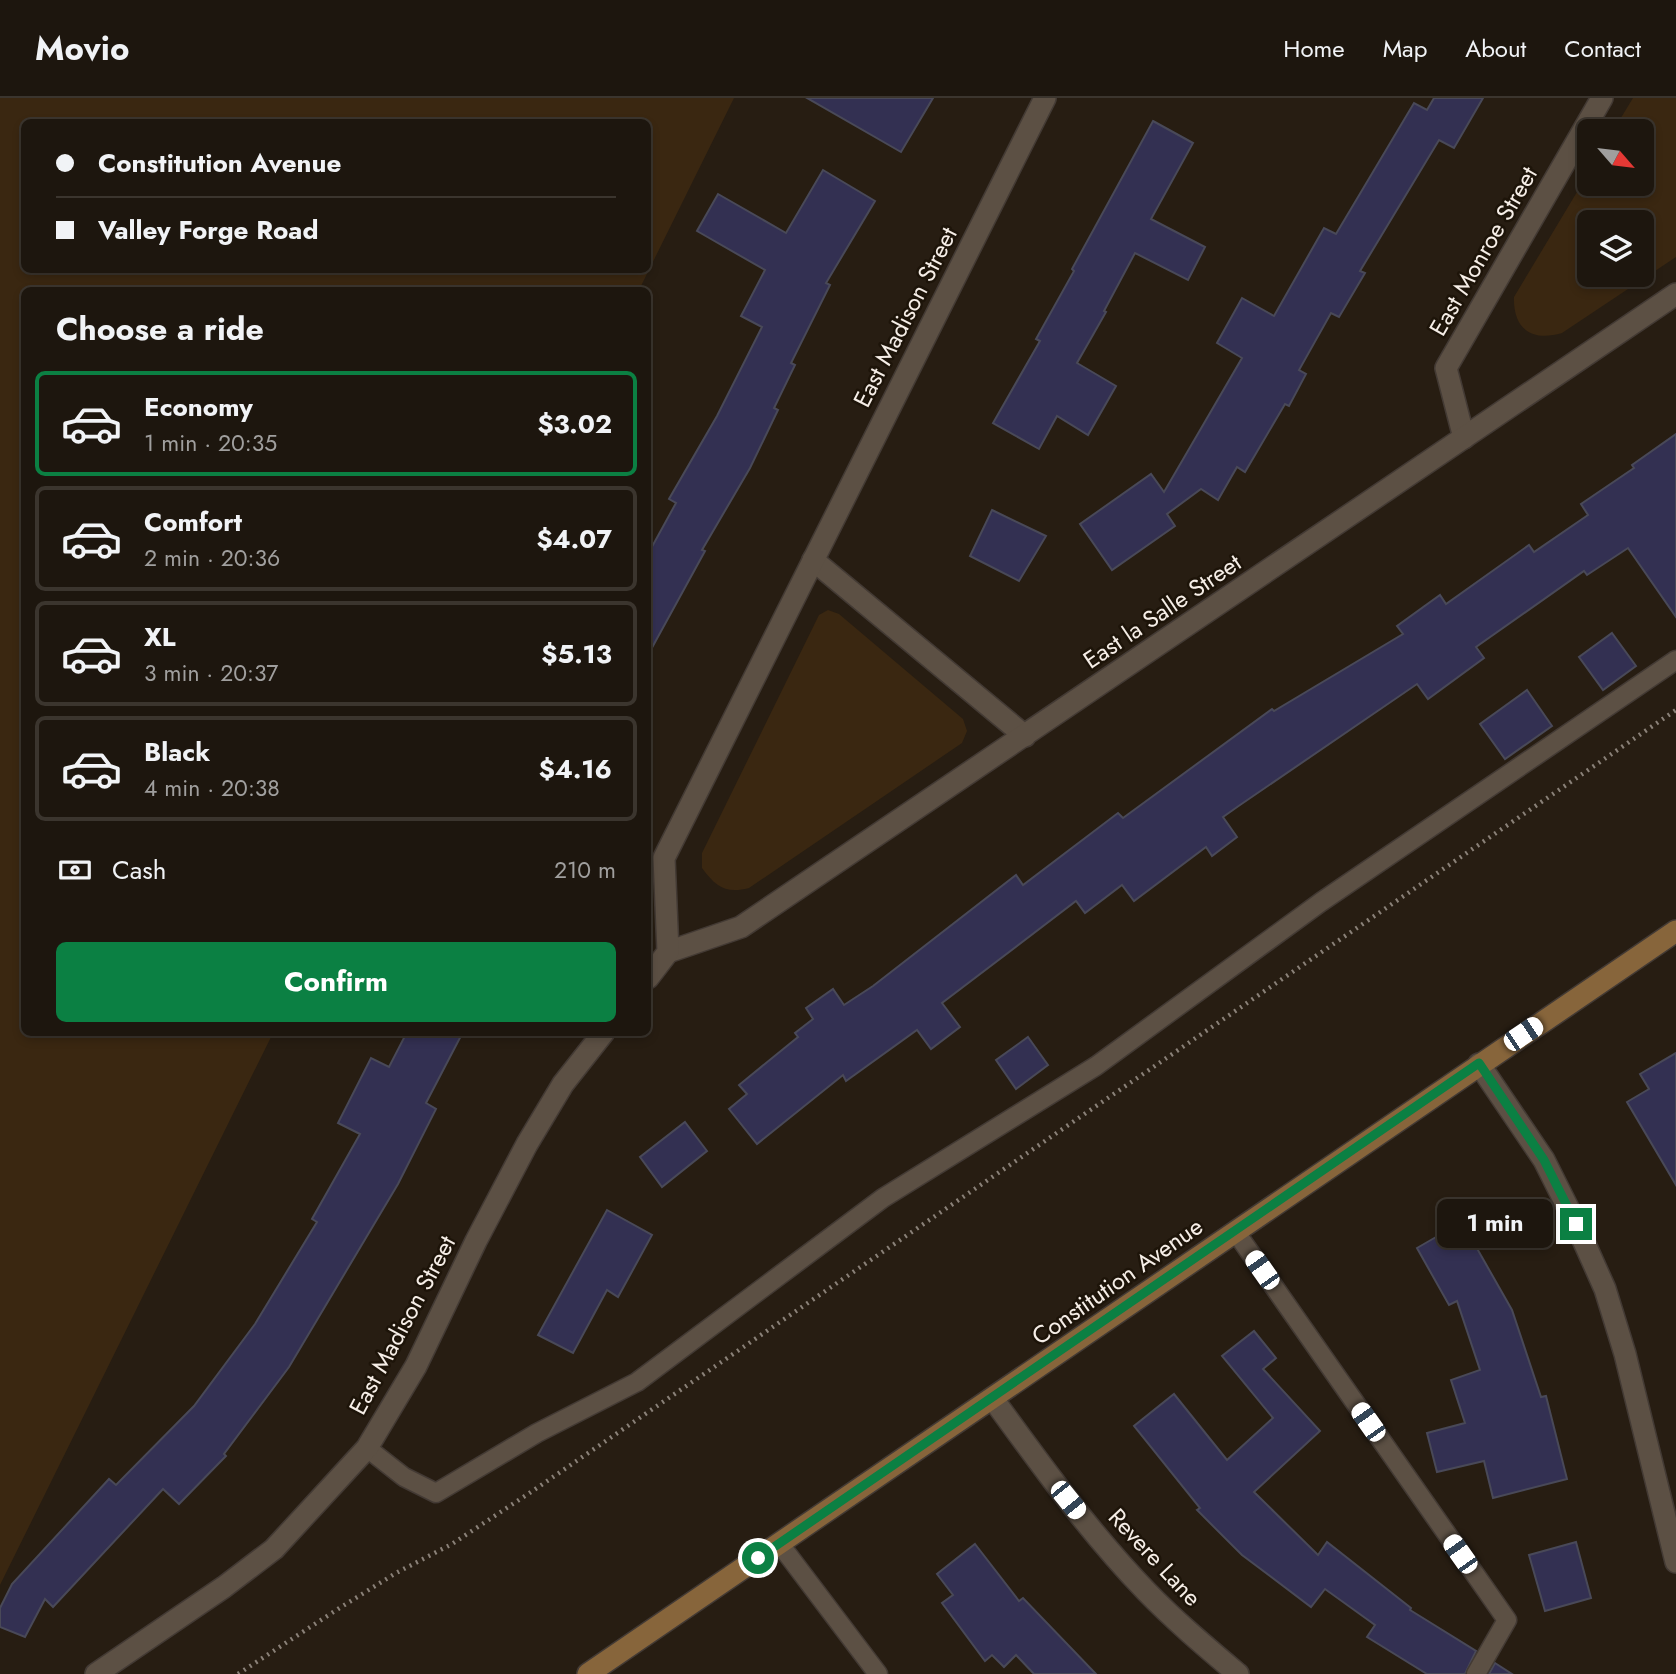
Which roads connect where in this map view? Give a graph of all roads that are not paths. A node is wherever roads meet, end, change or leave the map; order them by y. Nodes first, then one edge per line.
1 (1045, 98) edge
2 (1602, 98) edge
3 (1676, 295) edge
4 (1464, 438) junction
5 (813, 560) junction
6 (1676, 660) edge
7 (1025, 736) junction
8 (1676, 931) edge
9 (667, 953) junction
10 (651, 974) edge
11 (601, 1036) edge
12 (1479, 1063) junction
13 (1235, 1231) junction
14 (993, 1399) junction
15 (367, 1448) junction
16 (779, 1543) junction
17 (1676, 1562) edge
18 (96, 1674) edge
19 (588, 1674) edge
20 (878, 1674) edge
21 (1238, 1674) edge
22 (1476, 1674) edge

1 - 5 street, East Madison Street
2 - 4 street, East Monroe Street
3 - 4 street, East la Salle Street
4 - 7 street, East la Salle Street
5 - 7 street
5 - 9 street, East Madison Street
6 - 15 lane
7 - 9 street, East la Salle Street
8 - 12 main road, Constitution Avenue
9 - 10 street
11 - 15 street, East Madison Street
12 - 13 main road, Constitution Avenue
12 - 17 street
13 - 14 main road, Constitution Avenue
13 - 22 lane
14 - 16 main road, Constitution Avenue
14 - 21 street, Revere Lane
15 - 18 street, East Madison Street
16 - 19 main road, Constitution Avenue
16 - 20 lane

